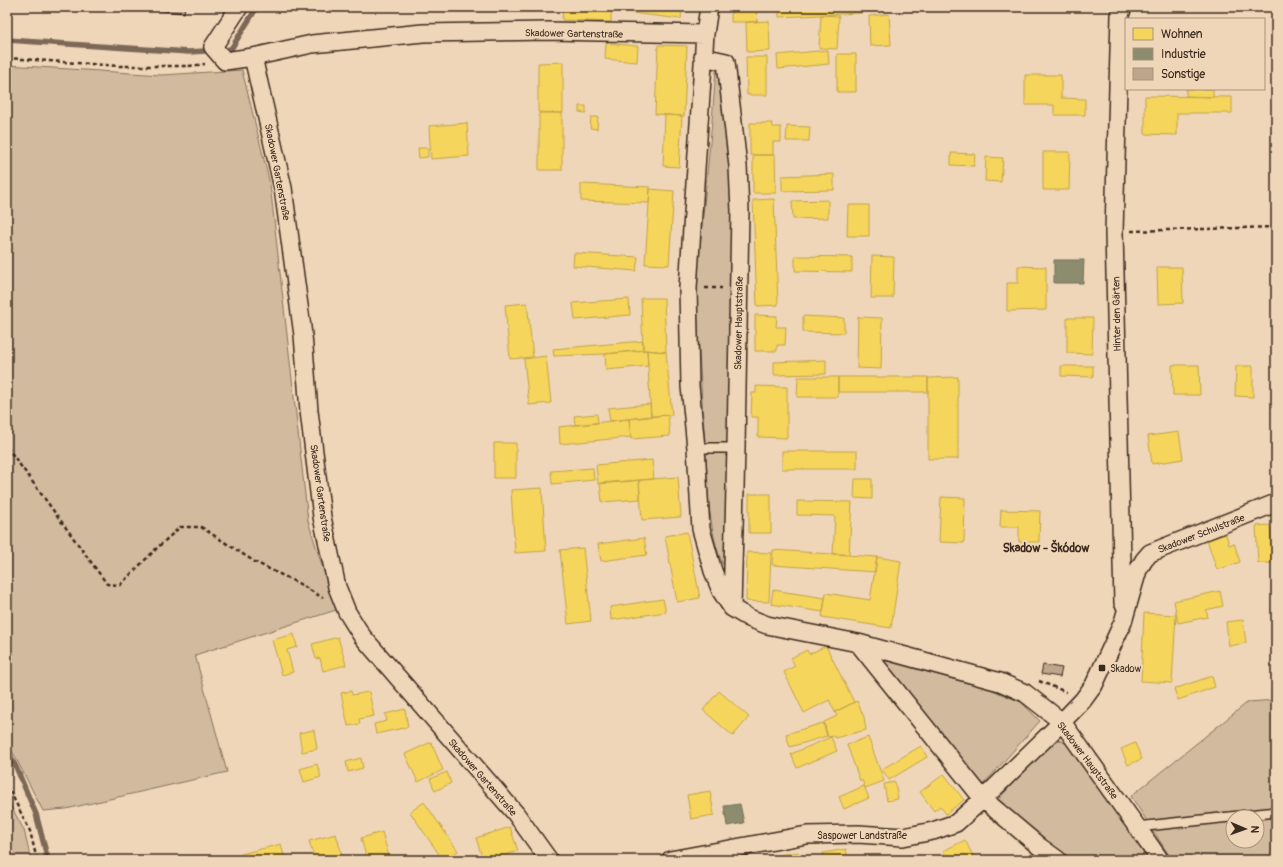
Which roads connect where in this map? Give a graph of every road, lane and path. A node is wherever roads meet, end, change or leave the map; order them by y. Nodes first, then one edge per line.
1 (239, 7) edge
2 (709, 7) edge
3 (1123, 7) edge
4 (705, 34) junction
5 (253, 57) junction
6 (704, 57) junction
7 (7, 58) edge
8 (225, 60) junction
9 (1276, 227) edge
10 (1114, 232) junction
11 (688, 288) junction
12 (738, 288) junction
13 (7, 446) edge
14 (696, 448) junction
15 (736, 448) junction
16 (1276, 503) edge
17 (732, 608) junction
18 (347, 612) junction
19 (1123, 622) junction
20 (858, 643) junction
21 (1062, 722) junction
22 (7, 784) edge
23 (983, 799) junction
24 (1276, 812) edge
25 (1138, 827) junction
26 (37, 860) edge
27 (549, 860) edge
28 (670, 860) edge
29 (1058, 860) edge
30 (1160, 860) edge

1 - 8 street
2 - 4 street, Skadower Hauptstraße
3 - 10 street, Hinter den Gärten
4 - 5 street, Skadower Gartenstraße
4 - 6 street, Skadower Hauptstraße
5 - 8 street, Skadower Gartenstraße
5 - 18 street, Skadower Gartenstraße
6 - 11 street, Skadower Hauptstraße
6 - 12 street, Skadower Hauptstraße
7 - 8 path
9 - 10 path
10 - 19 street, Hinter den Gärten
11 - 12 path
11 - 14 street, Skadower Hauptstraße
12 - 15 street, Skadower Hauptstraße
13 - 18 path
14 - 15 lane
14 - 17 street, Skadower Hauptstraße
15 - 17 street, Skadower Hauptstraße
16 - 19 street, Skadower Schulstraße
17 - 20 street, Skadower Hauptstraße
18 - 27 street, Skadower Gartenstraße
19 - 21 street, Skadower Schulstraße
20 - 21 street, Skadower Hauptstraße
20 - 23 street
21 - 23 street, Saspower Landstraße
21 - 25 street, Skadower Hauptstraße
22 - 26 path
23 - 28 street, Saspower Landstraße
23 - 29 street
24 - 25 lane
25 - 30 street, Skadower Hauptstraße

